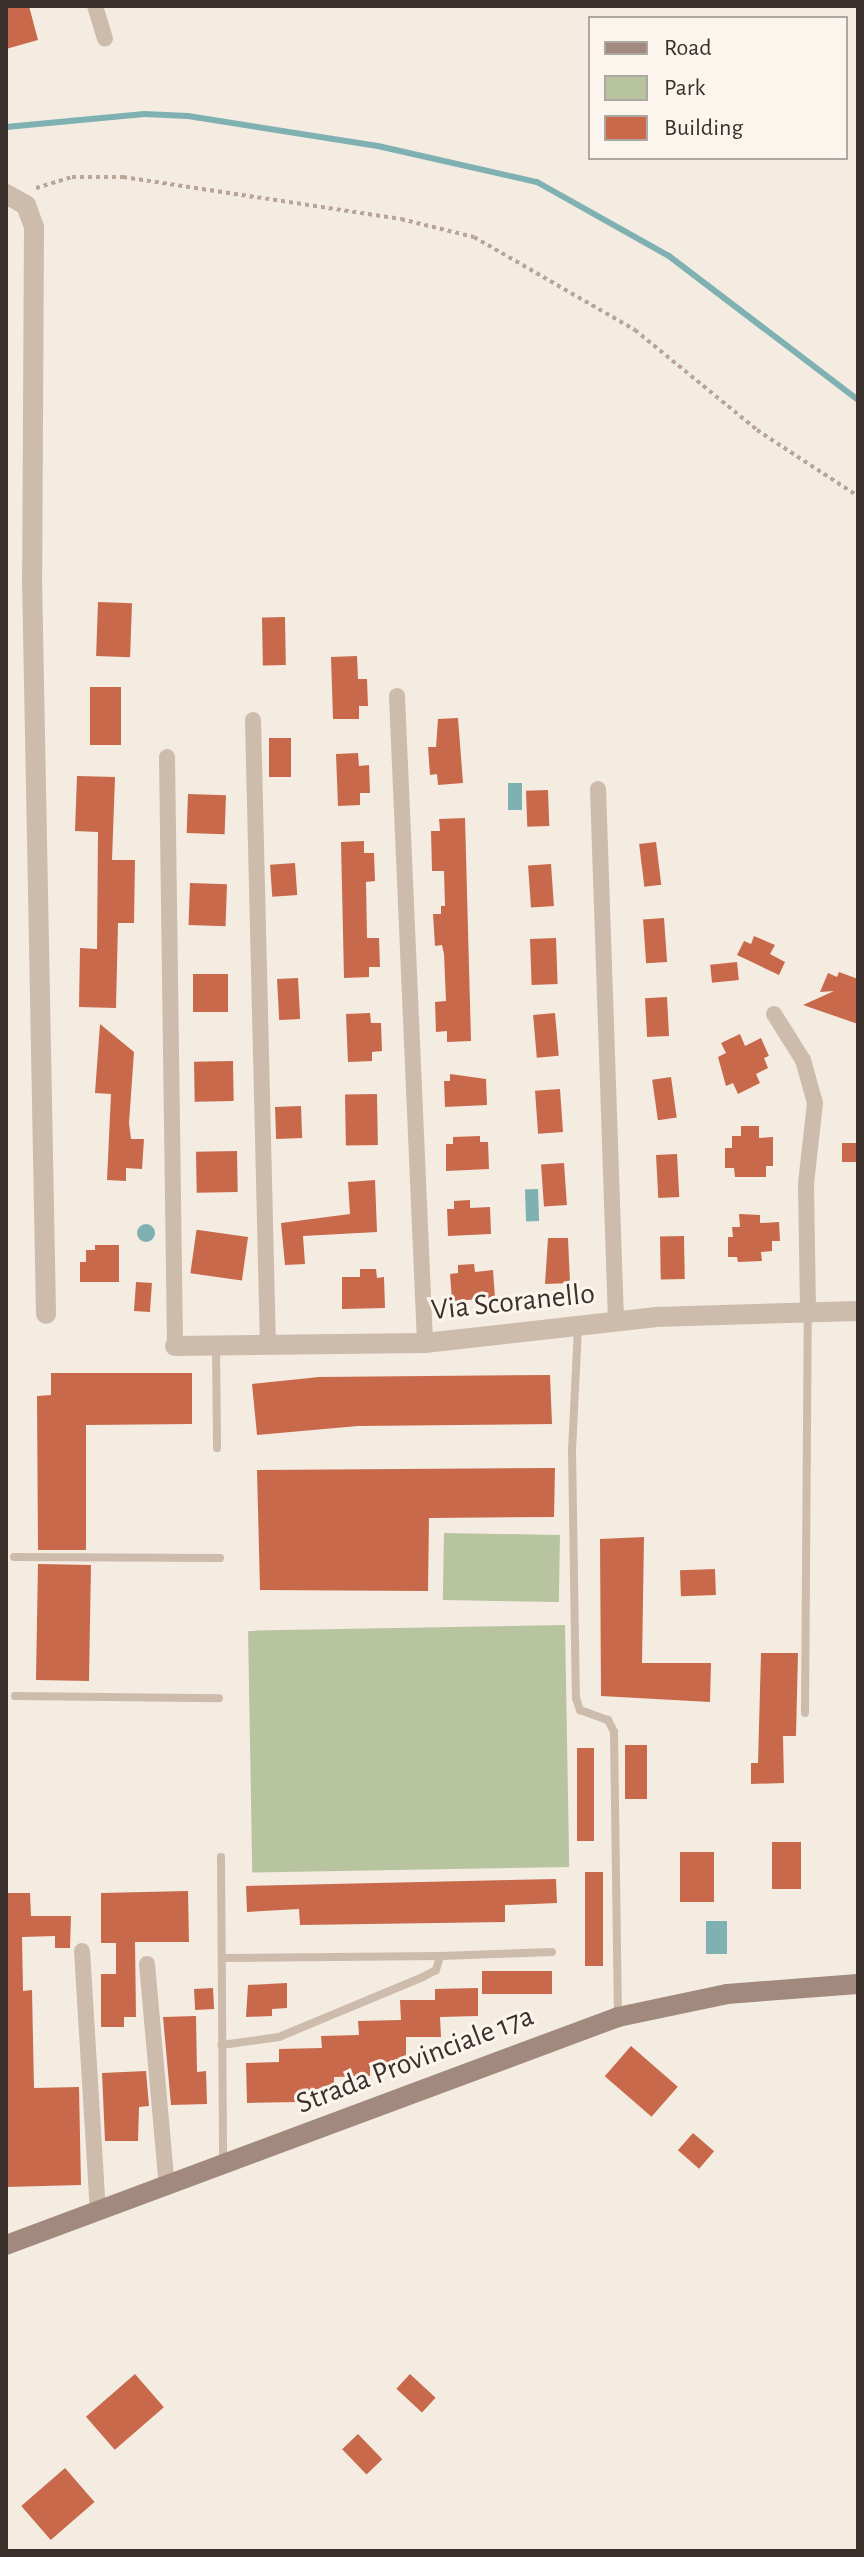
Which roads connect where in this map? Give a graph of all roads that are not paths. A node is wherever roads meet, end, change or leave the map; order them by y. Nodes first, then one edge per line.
1 (95, 6) edge
2 (105, 38) dead end
3 (11, 196) edge
4 (397, 696) dead end
5 (253, 720) dead end
6 (167, 757) dead end
7 (598, 789) dead end
8 (774, 1014) dead end
9 (808, 1311) junction
10 (858, 1311) edge
11 (46, 1314) dead end
12 (616, 1320) junction
13 (578, 1328) junction
14 (425, 1343) junction
15 (268, 1345) junction
16 (175, 1346) joint
17 (216, 1346) junction
18 (217, 1448) dead end
19 (14, 1557) dead end
20 (220, 1558) dead end
21 (15, 1696) dead end
22 (219, 1698) dead end
23 (805, 1713) dead end
24 (221, 1857) dead end
25 (82, 1951) dead end
26 (552, 1952) dead end
27 (440, 1956) junction
28 (222, 1958) junction
29 (147, 1964) dead end
30 (858, 1984) edge
31 (618, 2017) junction
32 (222, 2045) junction
33 (223, 2164) junction
34 (167, 2186) junction
35 (98, 2212) junction
36 (6, 2245) edge

1 - 2 street
3 - 11 street
4 - 14 street
5 - 15 street
6 - 16 street
7 - 12 street
8 - 9 street
9 - 10 street, Via Scoranello
9 - 12 street, Via Scoranello
9 - 23 lane
12 - 13 street, Via Scoranello
13 - 14 street, Via Scoranello
13 - 31 lane
14 - 15 street, Via Scoranello
15 - 17 street, Via Scoranello
16 - 17 street, Via Scoranello
17 - 18 lane
19 - 20 lane
21 - 22 lane
24 - 28 lane
25 - 35 street
26 - 27 lane
27 - 28 lane
27 - 32 lane
28 - 32 lane
29 - 34 street
30 - 31 main road, Strada Provinciale 17a
31 - 33 main road, Strada Provinciale 17a
32 - 33 lane
33 - 34 main road, Strada Provinciale 17a
34 - 35 main road, Strada Provinciale 17a
35 - 36 main road, Strada Provinciale 17a

